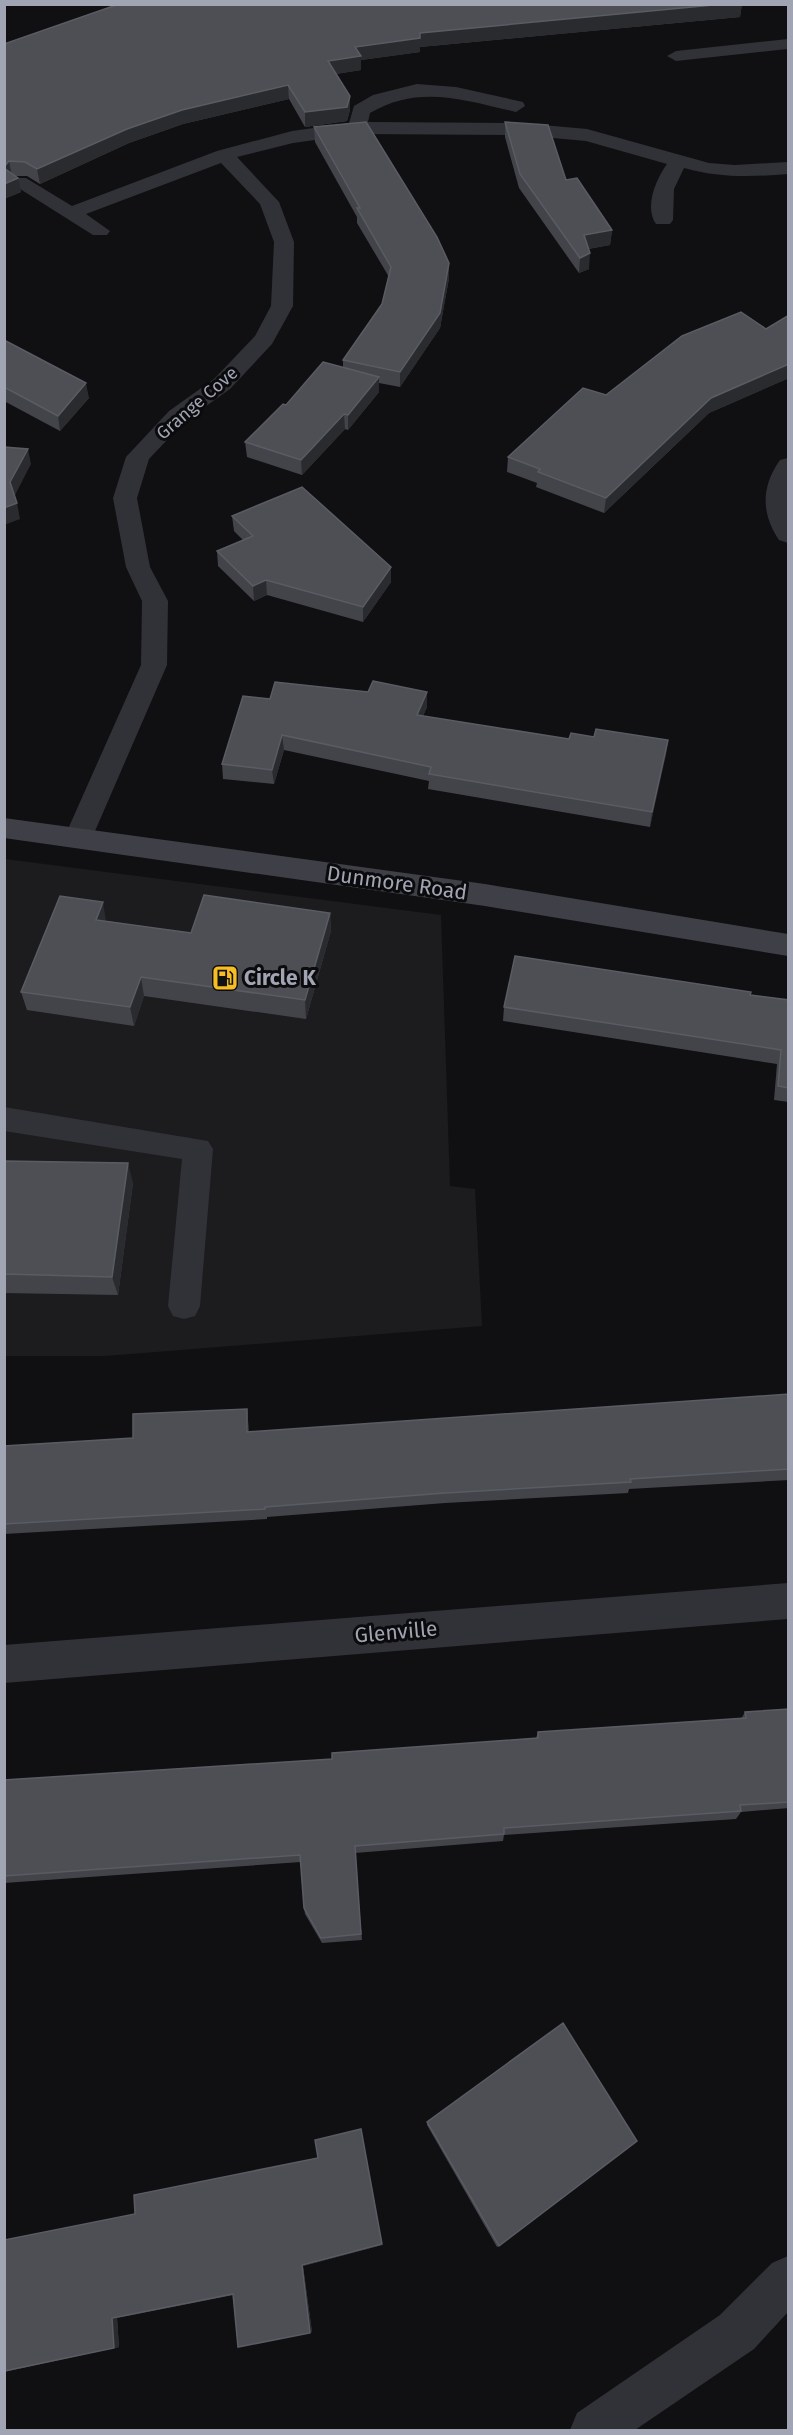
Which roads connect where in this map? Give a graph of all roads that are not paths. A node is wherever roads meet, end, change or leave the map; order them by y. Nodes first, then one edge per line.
1 (789, 44) edge
2 (676, 56) dead end
3 (516, 106) dead end
4 (358, 128) junction
5 (224, 154) junction
6 (678, 162) junction
7 (789, 168) edge
8 (19, 182) edge
9 (71, 213) junction
10 (663, 220) dead end
11 (100, 231) dead end
12 (789, 465) edge
13 (789, 535) edge
14 (4, 828) edge
15 (78, 838) junction
16 (789, 945) edge
17 (4, 1119) edge
18 (184, 1306) dead end
19 (789, 1601) edge
20 (4, 1664) edge
21 (789, 2279) edge
22 (594, 2430) edge

1 - 2 street
3 - 4 street
4 - 5 street
4 - 6 street
5 - 9 street
5 - 15 street, Grange Cove
6 - 7 street
6 - 10 street
8 - 9 street
9 - 11 street
12 - 13 street
14 - 15 main road, Dunmore Road
15 - 16 main road, Dunmore Road
17 - 18 lane
19 - 20 street, Glenville
21 - 22 street

